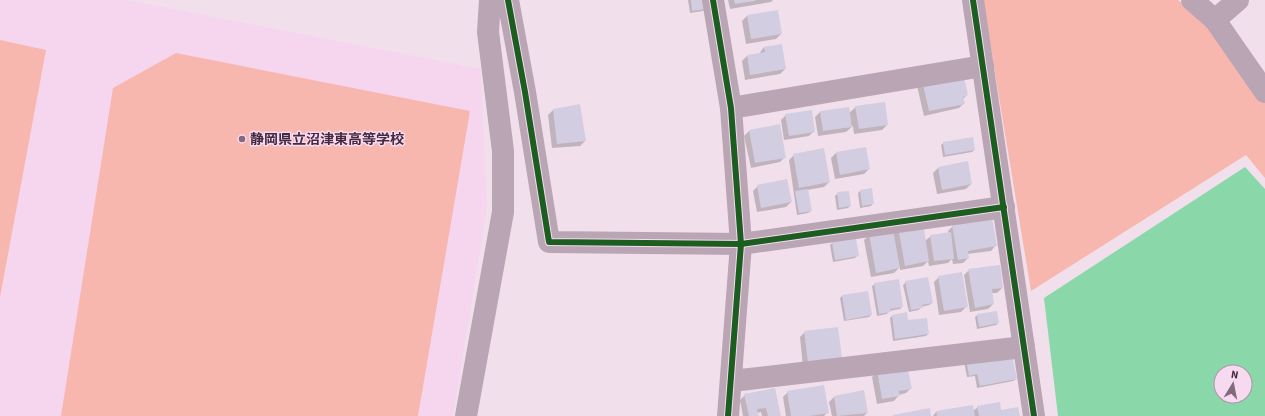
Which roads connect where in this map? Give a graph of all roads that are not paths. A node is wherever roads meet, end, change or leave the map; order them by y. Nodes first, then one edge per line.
1 (490, 0) edge
2 (508, 0) edge
3 (713, 0) edge
4 (973, 0) edge
5 (1192, 0) edge
6 (1238, 0) edge
7 (1215, 20) junction
8 (984, 66) junction
9 (1265, 92) edge
10 (731, 108) junction
11 (1004, 207) junction
12 (741, 244) junction
13 (1024, 347) junction
14 (732, 381) junction
15 (466, 416) edge
16 (728, 416) edge
17 (1034, 416) edge

1 - 15 street
2 - 12 street
3 - 10 street
4 - 8 street
5 - 7 street
6 - 7 street
7 - 9 street
8 - 10 street
8 - 11 street
10 - 12 street
11 - 12 street
11 - 13 street
12 - 14 street
13 - 14 street
13 - 17 street
14 - 16 street

